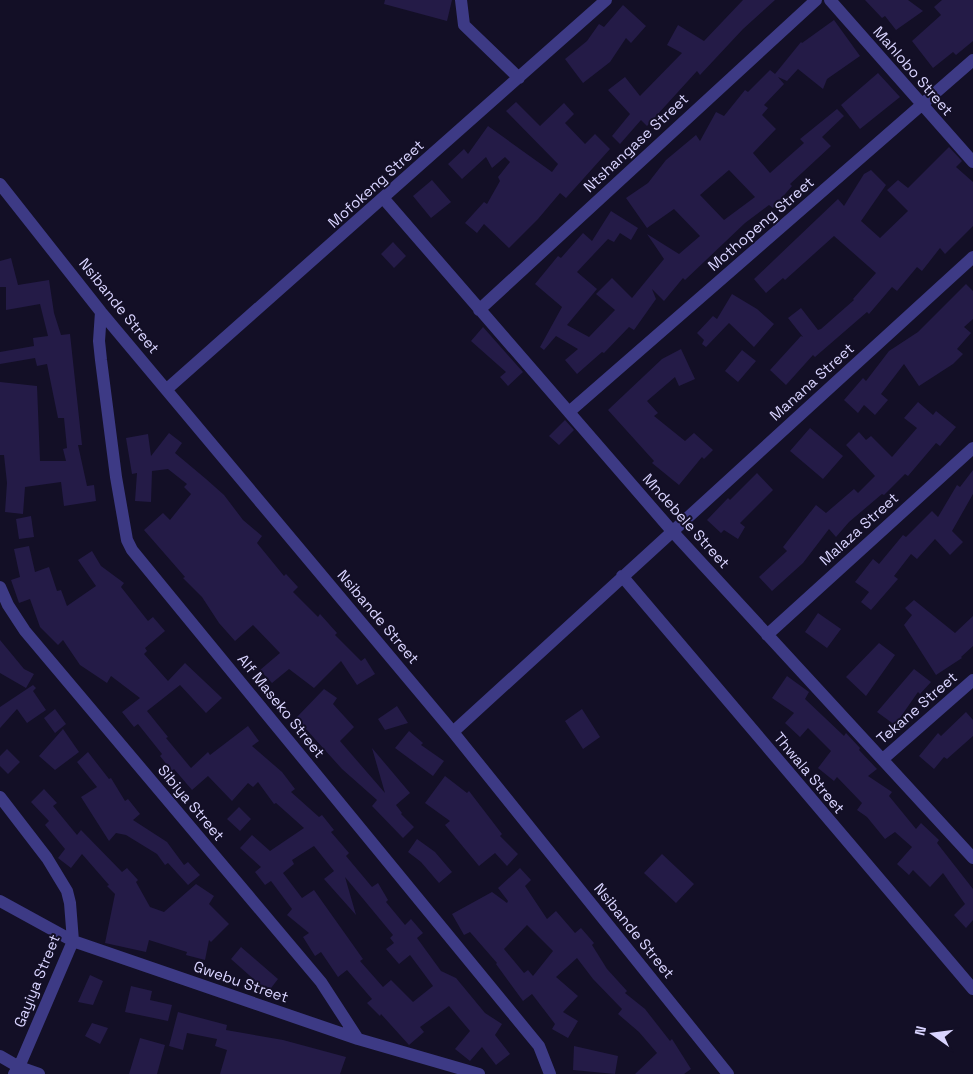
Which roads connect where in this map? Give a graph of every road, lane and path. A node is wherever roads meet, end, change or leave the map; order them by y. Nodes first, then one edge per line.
1 (461, 0) edge
2 (606, 0) edge
3 (816, 0) edge
4 (830, 0) edge
5 (973, 60) edge
6 (519, 78) junction
7 (922, 106) junction
8 (973, 162) edge
9 (0, 184) edge
10 (384, 199) junction
11 (973, 257) edge
12 (479, 310) junction
13 (102, 312) junction
14 (167, 390) junction
15 (569, 412) junction
16 (973, 448) edge
17 (672, 531) junction
18 (622, 576) junction
19 (0, 587) edge
20 (767, 635) junction
21 (973, 680) edge
22 (453, 732) junction
23 (883, 759) junction
24 (0, 797) edge
25 (973, 858) edge
26 (0, 901) edge
27 (73, 941) junction
28 (973, 989) edge
29 (358, 1039) junction
30 (0, 1056) edge
31 (16, 1070) edge
32 (39, 1074) edge
33 (479, 1074) edge
34 (550, 1074) edge
35 (728, 1074) edge

1 - 6 street
2 - 6 street, Mofokeng Street
3 - 12 street, Ntshangase Street
4 - 7 street, Mahlobo Street
5 - 7 street, Mothopeng Street
6 - 10 street, Mofokeng Street
7 - 8 street, Mahlobo Street
7 - 15 street, Mothopeng Street
9 - 13 street, Nsibande Street
10 - 12 street, Mndebele Street
10 - 14 street, Mofokeng Street
11 - 17 street, Manana Street
12 - 15 street, Mndebele Street
13 - 14 street, Nsibande Street
13 - 34 street, Alf Maseko Street
14 - 22 street, Nsibande Street
15 - 17 street, Mndebele Street
16 - 20 street, Malaza Street
17 - 18 street, Manana Street
17 - 20 street, Mndebele Street
18 - 22 street, Manana Street
18 - 28 street, Thwala Street
19 - 29 street, Sibiya Street
20 - 23 street, Mndebele Street
21 - 23 street, Tekane Street
22 - 35 street, Nsibande Street
23 - 25 street, Mndebele Street
24 - 27 street, Gayiya Street
26 - 27 street, Gwebu Street
27 - 29 street, Gwebu Street
27 - 31 street, Gayiya Street
29 - 33 street, Gwebu Street
30 - 31 street
31 - 32 street

